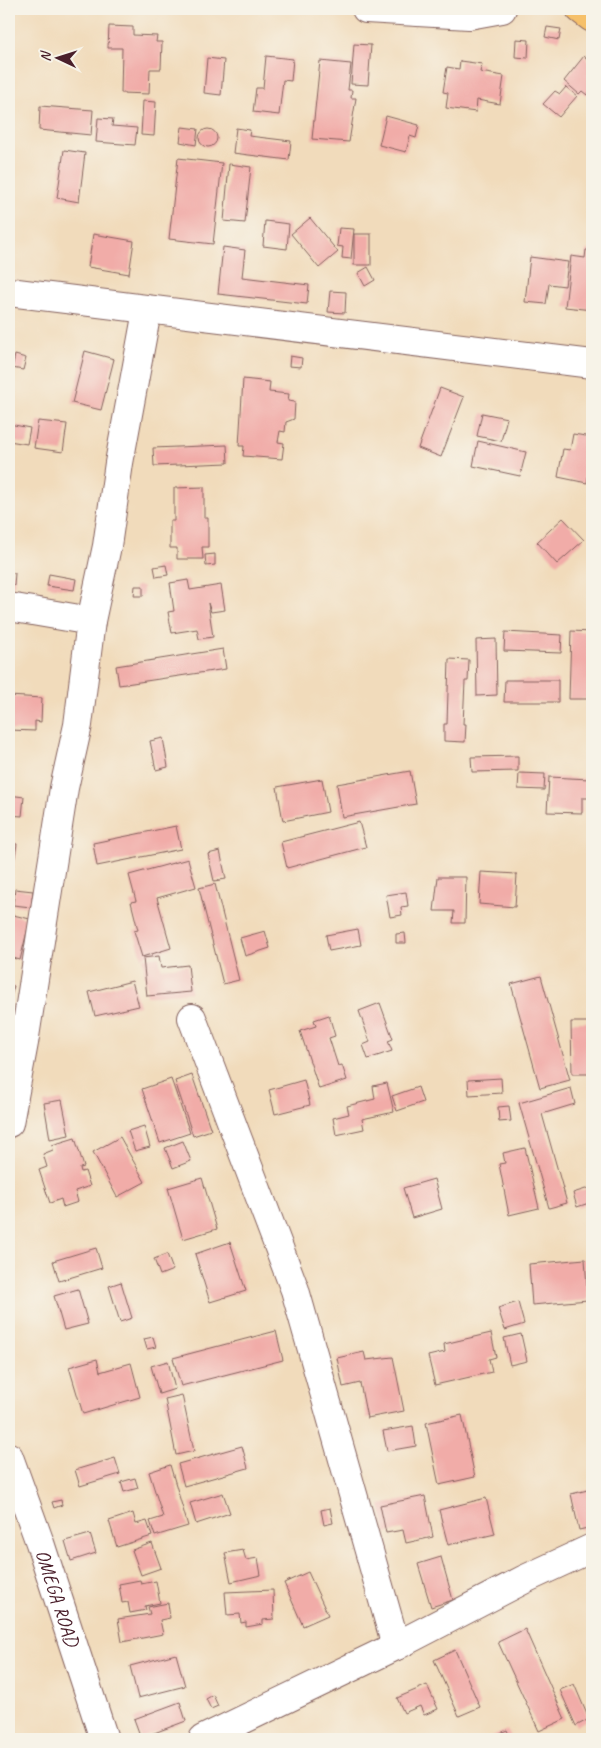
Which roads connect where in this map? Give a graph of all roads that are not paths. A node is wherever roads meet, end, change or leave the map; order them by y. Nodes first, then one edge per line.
1 (366, 9) edge
2 (502, 9) edge
3 (580, 9) edge
4 (592, 18) edge
5 (9, 292) edge
6 (148, 310) junction
7 (592, 364) edge
8 (9, 608) edge
9 (91, 621) junction
10 (192, 1018) dead end
11 (9, 1122) edge
12 (9, 1457) edge
13 (592, 1548) edge
14 (396, 1646) junction
15 (104, 1739) edge
16 (203, 1739) edge

1 - 2 street
3 - 4 main road
5 - 6 street
6 - 7 street
6 - 9 street
8 - 9 street
9 - 11 street
10 - 14 street
12 - 15 street, OMEGA ROAD
13 - 14 street
14 - 16 street

